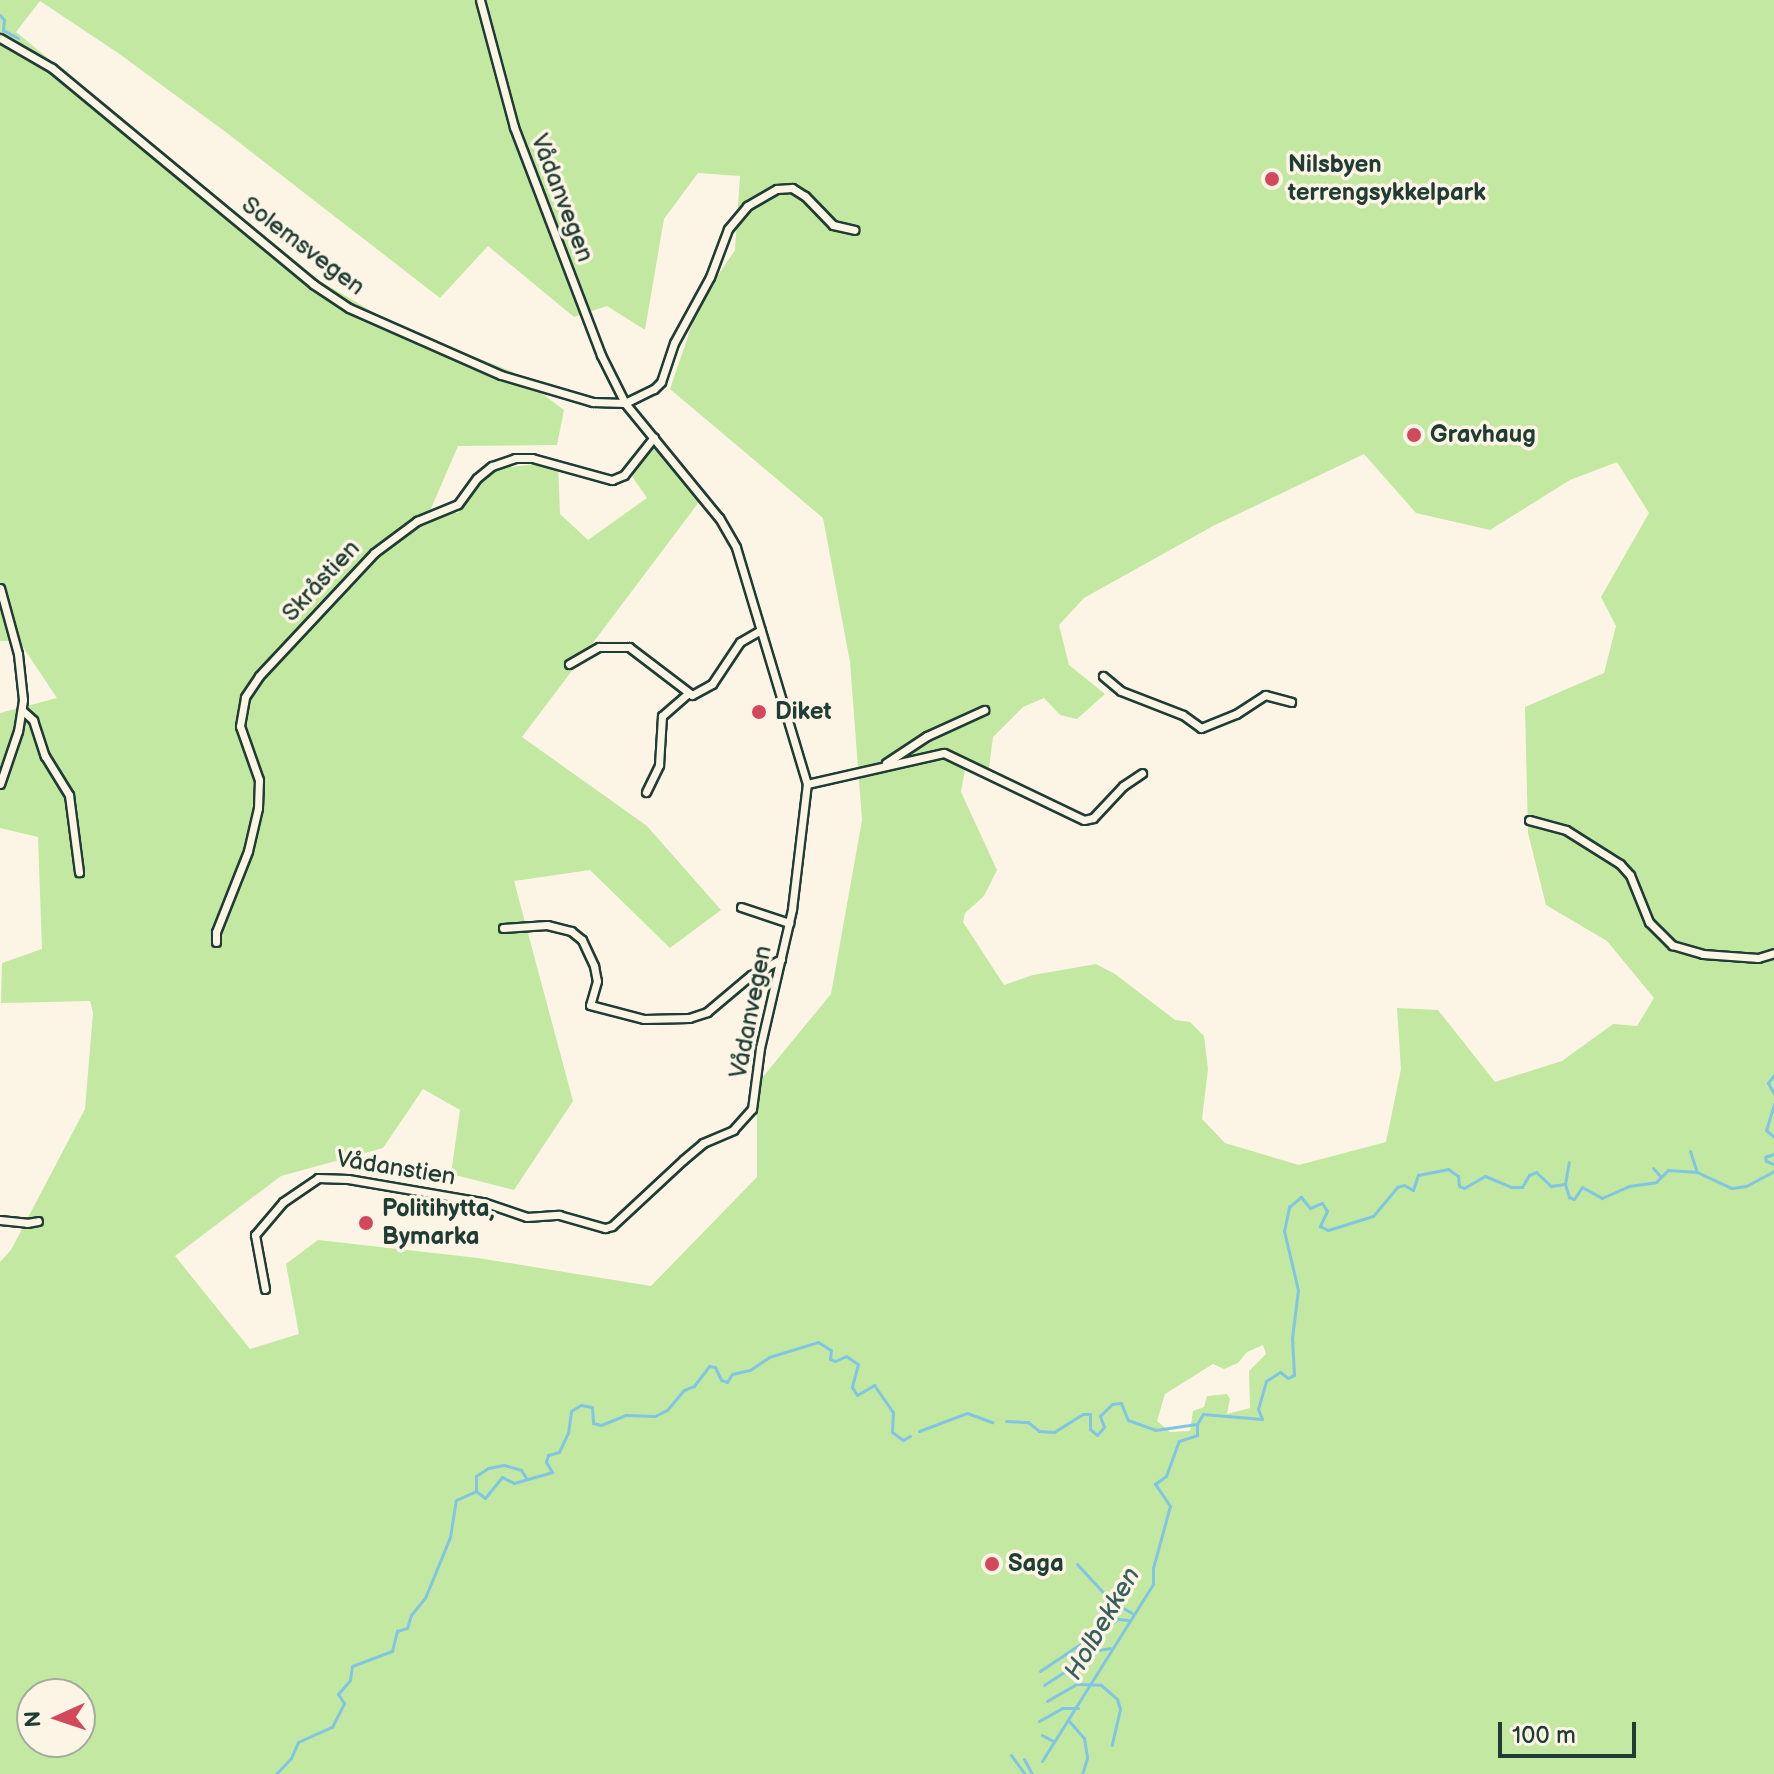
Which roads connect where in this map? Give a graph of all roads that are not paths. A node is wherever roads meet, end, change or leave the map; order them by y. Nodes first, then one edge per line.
1 (480, 0) edge
2 (0, 38) edge
3 (854, 230) dead end
4 (625, 403) junction
5 (654, 437) junction
6 (0, 588) edge
7 (761, 630) junction
8 (569, 664) dead end
9 (1103, 676) dead end
10 (687, 694) junction
11 (1291, 702) dead end
12 (22, 710) junction
13 (984, 710) dead end
14 (884, 764) junction
15 (1142, 773) dead end
16 (0, 784) edge
17 (807, 784) junction
18 (646, 792) dead end
19 (1529, 820) dead end
20 (79, 872) dead end
21 (741, 907) dead end
22 (789, 923) junction
23 (503, 928) dead end
24 (216, 942) dead end
25 (1774, 953) edge
26 (781, 959) junction
27 (752, 1109) joint
28 (0, 1220) edge
29 (38, 1221) dead end
30 (265, 1289) dead end

1 - 4 street, Vådanvegen
2 - 4 street, Solemsvegen
3 - 4 street
4 - 5 street, Vådanvegen
5 - 7 street, Vådanvegen
5 - 24 street, Skråstien
6 - 12 street
7 - 10 street
7 - 17 street, Vådanvegen
8 - 10 street
9 - 11 street
10 - 18 street
12 - 16 street
12 - 20 street
13 - 14 street
14 - 15 street
14 - 17 street
17 - 22 street, Vådanvegen
19 - 25 street
21 - 22 street, Vådanvegen
22 - 26 street, Vådanvegen
23 - 26 street
26 - 27 street, Vådanvegen
27 - 30 street, Vådanstien
28 - 29 street

